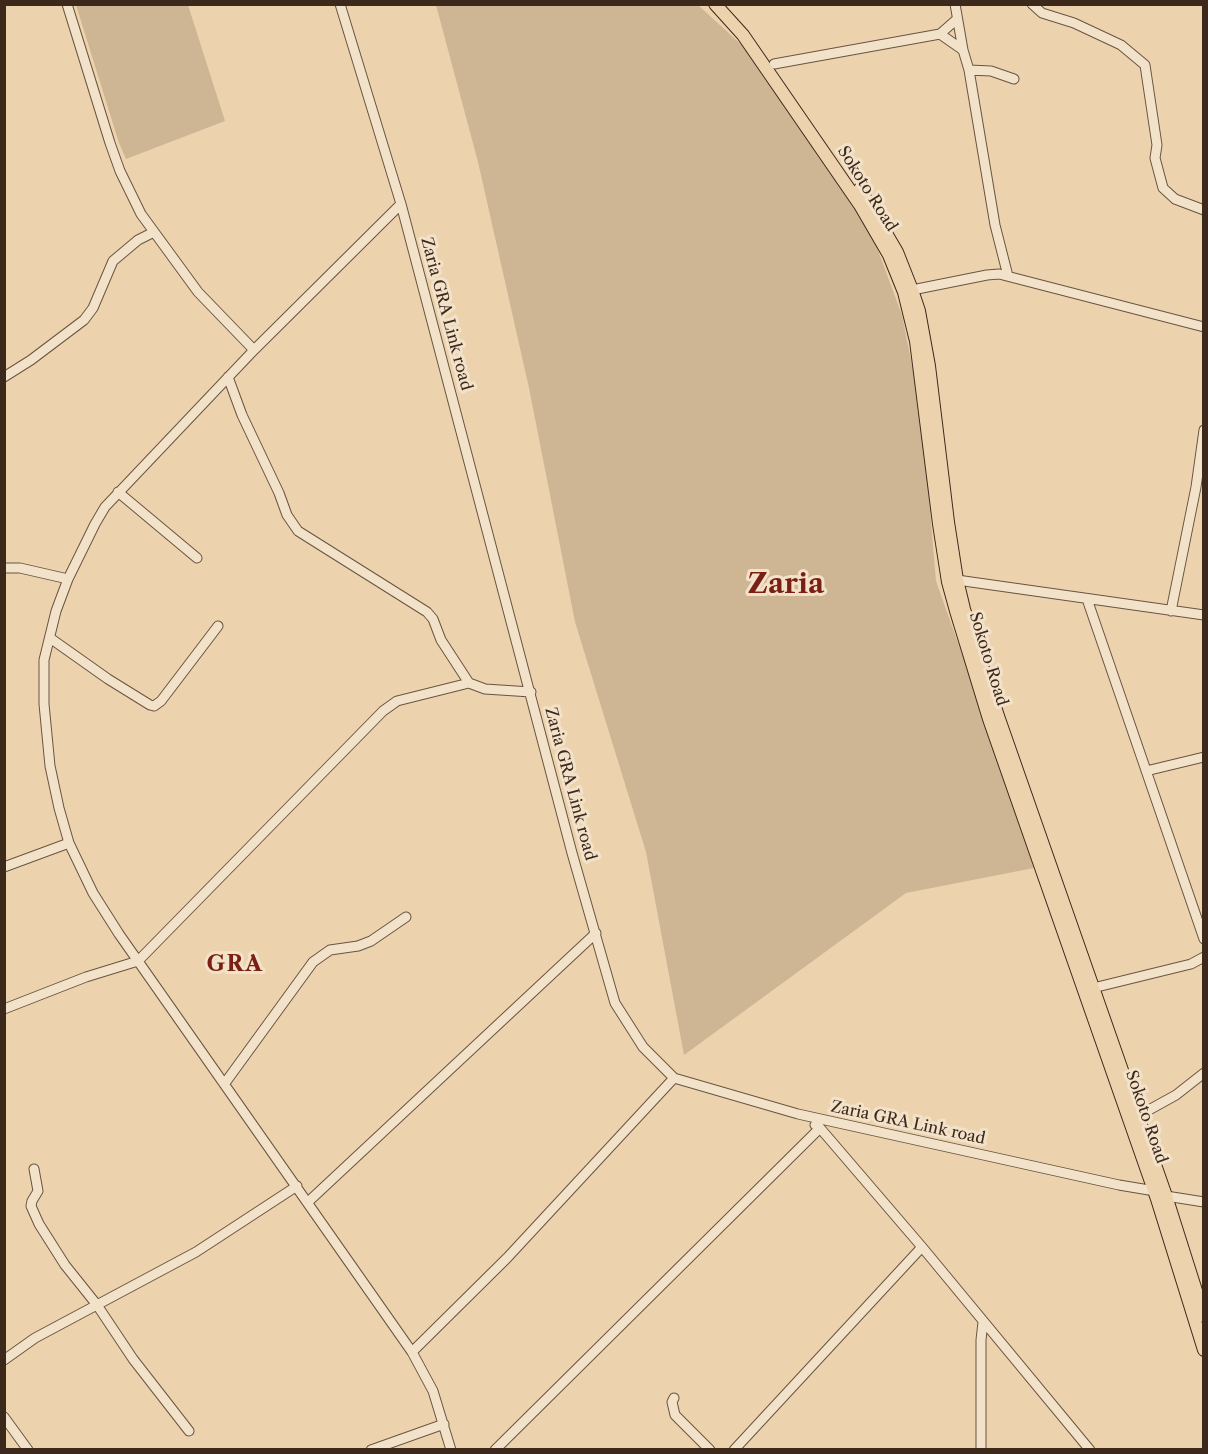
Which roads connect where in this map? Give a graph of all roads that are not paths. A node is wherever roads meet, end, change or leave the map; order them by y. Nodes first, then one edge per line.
1 (67, 4) edge
2 (340, 4) edge
3 (715, 4) edge
4 (726, 4) edge
5 (955, 4) edge
6 (1032, 4) edge
7 (957, 19) junction
8 (940, 34) junction
9 (963, 50) junction
10 (774, 64) junction
11 (969, 70) junction
12 (1014, 79) dead end
13 (401, 204) junction
14 (1203, 210) edge
15 (154, 232) junction
16 (1008, 276) junction
17 (912, 290) junction
18 (1203, 326) edge
19 (254, 350) junction
20 (4, 376) edge
21 (228, 377) junction
22 (1203, 430) edge
23 (118, 492) junction
24 (197, 558) dead end
25 (4, 568) edge
26 (68, 579) junction
27 (957, 580) junction
28 (1087, 599) junction
29 (1172, 611) junction
30 (1203, 615) edge
31 (218, 626) dead end
32 (50, 638) junction
33 (469, 683) junction
34 (531, 692) junction
35 (1203, 757) edge
36 (1146, 771) junction
37 (69, 843) junction
38 (4, 867) edge
39 (406, 917) dead end
40 (596, 933) junction
41 (1203, 939) edge
42 (1203, 957) edge
43 (138, 961) junction
44 (1093, 988) junction
45 (4, 1010) edge
46 (1203, 1073) edge
47 (674, 1078) junction
48 (225, 1083) junction
49 (798, 1114) junction
50 (1138, 1116) junction
51 (820, 1128) junction
52 (34, 1169) dead end
53 (297, 1186) junction
54 (1160, 1194) junction
55 (308, 1202) junction
56 (1203, 1202) edge
57 (922, 1247) junction
58 (97, 1305) junction
59 (1203, 1316) edge
60 (983, 1322) junction
61 (1203, 1350) edge
62 (412, 1352) junction
63 (4, 1360) edge
64 (674, 1398) dead end
65 (4, 1417) edge
66 (444, 1425) junction
67 (189, 1431) dead end
68 (28, 1449) edge
69 (371, 1449) edge
70 (451, 1449) edge
71 (495, 1449) edge
72 (710, 1449) edge
73 (734, 1449) edge
74 (981, 1449) edge
75 (1090, 1449) edge

1 - 15 street
2 - 13 street, Zaria GRA Link road
3 - 54 main road, Sokoto Road
4 - 10 main road, Sokoto Road
5 - 7 street
6 - 14 street
7 - 8 street
7 - 9 street
8 - 9 street
8 - 10 street
9 - 11 street
10 - 17 main road, Sokoto Road
11 - 12 street
11 - 16 street
13 - 19 street
13 - 34 street, Zaria GRA Link road
15 - 19 street
15 - 20 street
16 - 17 street
16 - 18 street
17 - 27 main road, Sokoto Road
19 - 21 street
21 - 23 street
21 - 33 street
22 - 29 street
23 - 24 street
23 - 26 street
25 - 26 street
26 - 32 street
27 - 28 street
27 - 44 main road, Sokoto Road
28 - 29 street
28 - 36 street
29 - 30 street
31 - 32 street
32 - 37 street
33 - 34 street
33 - 43 street
34 - 40 street, Zaria GRA Link road
35 - 36 street
36 - 41 street
37 - 38 street
37 - 43 street
39 - 48 street
40 - 47 street, Zaria GRA Link road
40 - 55 street
42 - 44 street
43 - 45 street
43 - 48 street
44 - 50 main road, Sokoto Road
46 - 50 street
47 - 49 street, Zaria GRA Link road
47 - 62 street
48 - 53 street
49 - 51 street
49 - 54 street, Zaria GRA Link road
50 - 54 main road, Sokoto Road
51 - 57 street
51 - 71 street
52 - 58 street
53 - 55 street
53 - 58 street
54 - 56 street, Zaria GRA Link road
54 - 59 main road, Sokoto Road
54 - 61 main road, Sokoto Road
55 - 62 street
57 - 60 street
57 - 73 street
58 - 63 street
58 - 67 street
60 - 74 street
60 - 75 street
62 - 66 street
64 - 72 street
65 - 68 street
66 - 69 street
66 - 70 street

